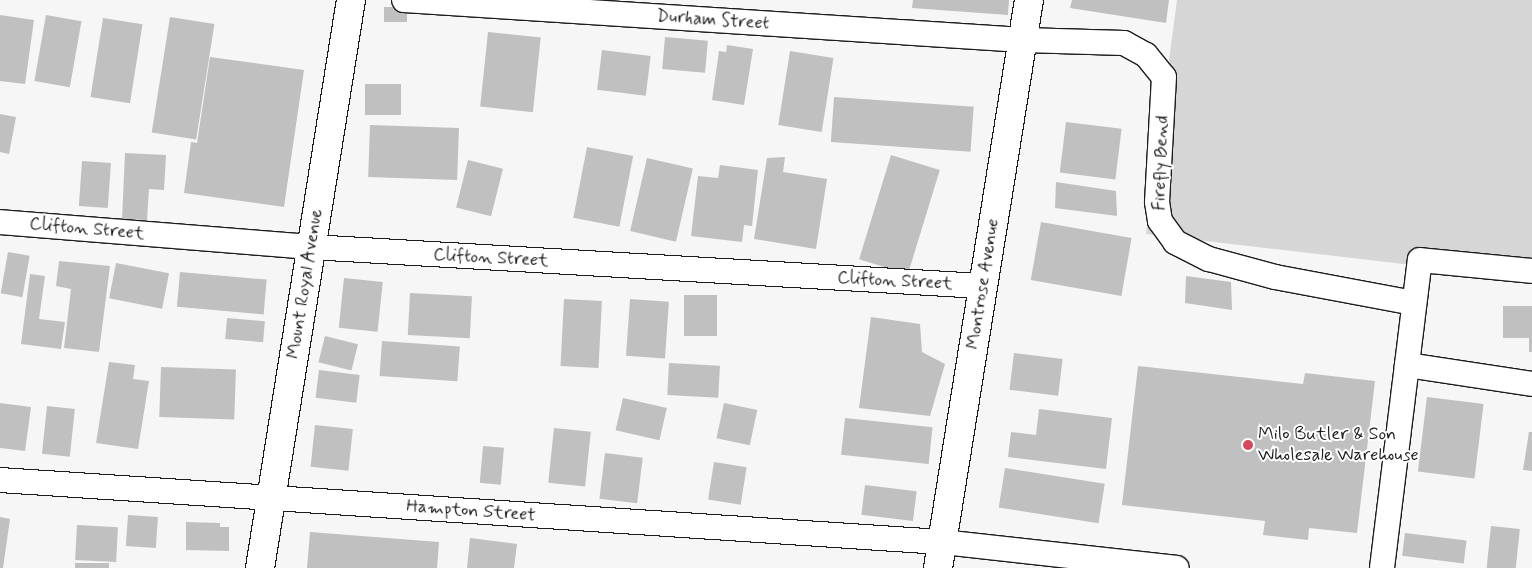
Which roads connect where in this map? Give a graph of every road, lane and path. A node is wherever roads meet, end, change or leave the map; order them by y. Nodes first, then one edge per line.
1 (351, 0) edge
2 (404, 0) edge
3 (1029, 0) edge
4 (1023, 40) junction
5 (0, 222) edge
6 (311, 247) junction
7 (1532, 271) edge
8 (982, 286) junction
9 (1414, 303) junction
10 (1407, 365) junction
11 (1532, 384) edge
12 (0, 480) edge
13 (271, 497) junction
14 (940, 555) edge
15 (260, 568) edge
16 (1176, 568) edge
17 (1382, 568) edge

1 - 6 street, Mount Royal Avenue
2 - 4 street, Durham Street
3 - 4 street, Montrose Avenue
4 - 8 street, Montrose Avenue
4 - 9 street, Firefly Bend
5 - 6 street, Clifton Street
6 - 8 street, Clifton Street
6 - 13 street, Mount Royal Avenue
7 - 9 street
8 - 14 street, Montrose Avenue
9 - 10 street
10 - 11 street
10 - 17 street
12 - 13 street, Hampton Street
13 - 14 street, Hampton Street
13 - 15 street, Mount Royal Avenue
14 - 16 street, Hampton Street

